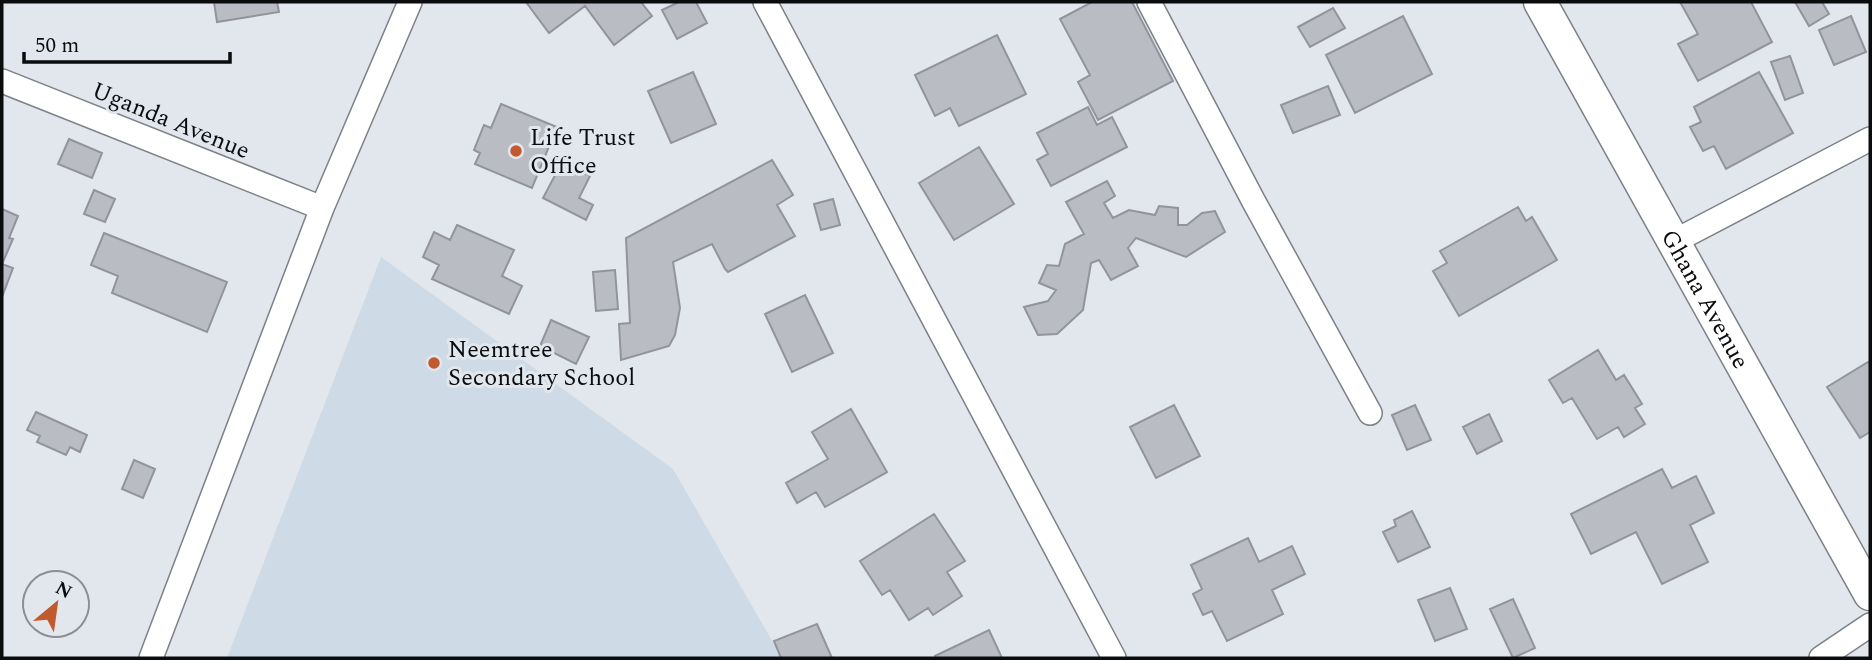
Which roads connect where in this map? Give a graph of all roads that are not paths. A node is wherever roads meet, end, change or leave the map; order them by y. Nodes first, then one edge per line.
1 (410, 2) edge
2 (765, 2) edge
3 (1149, 2) edge
4 (1541, 2) edge
5 (2, 81) edge
6 (1870, 139) edge
7 (322, 208) junction
8 (1673, 242) junction
9 (1370, 413) dead end
10 (1870, 594) edge
11 (1870, 625) edge
12 (151, 658) edge
13 (1114, 658) edge
14 (1821, 658) edge

1 - 7 street
2 - 13 street
3 - 9 street
4 - 8 main road, Ghana Avenue
5 - 7 street, Uganda Avenue
6 - 8 street
7 - 12 street
8 - 10 main road, Ghana Avenue
11 - 14 street

